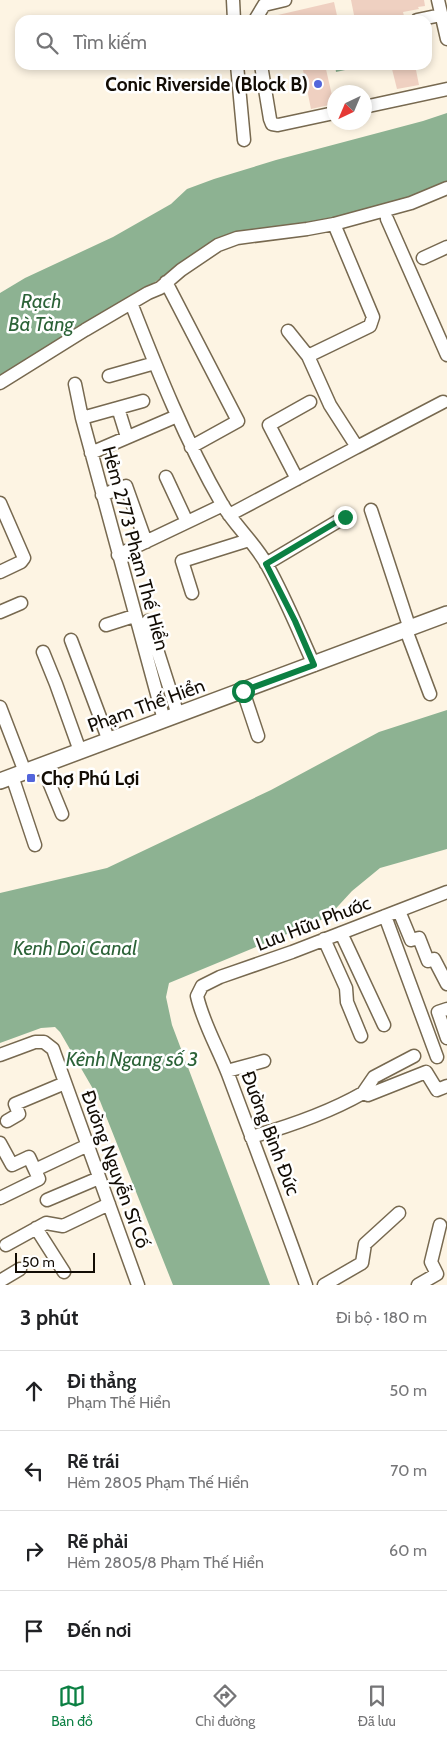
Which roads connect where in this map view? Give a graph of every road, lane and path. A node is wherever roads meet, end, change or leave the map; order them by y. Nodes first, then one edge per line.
1 (233, 0) edge
2 (285, 0) edge
3 (438, 0) edge
4 (234, 15) edge
5 (259, 15) edge
6 (441, 15) junction
7 (432, 17) edge
8 (447, 39) edge
9 (237, 70) edge
10 (262, 70) edge
11 (447, 89) edge
12 (372, 101) edge
13 (327, 114) edge
14 (244, 140) dead end
15 (447, 188) edge
16 (387, 219) dead end
17 (334, 224) junction
18 (447, 247) edge
19 (424, 258) dead end
20 (166, 282) junction
21 (131, 303) junction
22 (288, 331) dead end
23 (447, 355) edge
24 (308, 356) junction
25 (155, 363) junction
26 (110, 376) dead end
27 (0, 383) edge
28 (75, 384) dead end
29 (143, 401) dead end
30 (310, 402) dead end
31 (443, 402) dead end
32 (118, 408) junction
33 (176, 416) junction
34 (82, 418) junction
35 (127, 437) junction
36 (191, 447) junction
37 (357, 448) junction
38 (91, 452) junction
39 (166, 477) dead end
40 (297, 479) junction
41 (102, 495) junction
42 (0, 503) edge
43 (226, 510) junction
44 (371, 510) dead end
45 (345, 517) dead end
46 (187, 522) junction
47 (248, 540) junction
48 (146, 542) junction
49 (118, 555) junction
50 (266, 564) junction
51 (2, 567) edge
52 (192, 593) dead end
53 (21, 603) dead end
54 (0, 612) edge
55 (447, 614) edge
56 (134, 616) junction
57 (148, 621) dead end
58 (106, 625) dead end
59 (408, 629) junction
60 (71, 640) dead end
61 (43, 652) dead end
62 (314, 665) junction
63 (243, 691) junction
64 (430, 694) dead end
65 (0, 706) edge
66 (171, 718) junction
67 (258, 736) dead end
68 (109, 740) junction
69 (80, 751) junction
70 (42, 765) junction
71 (12, 776) edge
72 (62, 814) dead end
73 (35, 845) dead end
74 (447, 892) edge
75 (399, 910) junction
76 (385, 916) junction
77 (341, 933) junction
78 (324, 939) junction
79 (447, 984) edge
80 (197, 996) joint
81 (447, 1009) edge
82 (384, 1025) dead end
83 (361, 1036) dead end
84 (447, 1038) edge
85 (0, 1056) edge
86 (414, 1056) dead end
87 (438, 1057) dead end
88 (264, 1061) dead end
89 (227, 1071) junction
90 (65, 1084) junction
91 (447, 1086) edge
92 (363, 1093) junction
93 (7, 1121) dead end
94 (251, 1137) junction
95 (0, 1143) edge
96 (88, 1145) junction
97 (35, 1170) junction
98 (99, 1178) junction
99 (0, 1198) edge
100 (47, 1200) dead end
101 (109, 1204) junction
102 (398, 1212) dead end
103 (440, 1225) dead end
104 (36, 1228) junction
105 (6, 1245) dead end
106 (20, 1269) dead end
107 (64, 1272) dead end
108 (0, 1281) edge
109 (138, 1285) edge
110 (306, 1285) edge
111 (324, 1285) edge
112 (418, 1285) edge

1 - 4 street
2 - 5 street
3 - 6 street
6 - 7 street
6 - 8 street
9 - 14 street
10 - 13 street
11 - 12 street
15 - 17 street
16 - 23 street
17 - 20 street
17 - 24 street
18 - 19 street
20 - 21 street
20 - 36 street
21 - 25 street
21 - 27 street
22 - 24 street
24 - 37 street
25 - 26 street
25 - 33 street
28 - 34 street, Hẻm 2773 Phạm Thế Hiển
29 - 32 street
30 - 40 street
31 - 37 street
32 - 34 street
32 - 35 street
33 - 35 street
33 - 36 street
34 - 38 street, Hẻm 2773 Phạm Thế Hiển
35 - 38 street
36 - 43 street
37 - 40 street
38 - 41 street, Hẻm 2773 Phạm Thế Hiển
39 - 46 street
40 - 43 street
41 - 48 street
41 - 49 street, Hẻm 2773 Phạm Thế Hiển
42 - 51 street
43 - 46 street
43 - 47 street
44 - 59 street
45 - 50 street
46 - 48 street
47 - 50 street
47 - 52 street
48 - 49 street
49 - 56 street, Hẻm 2773 Phạm Thế Hiển
50 - 62 street
53 - 54 street
55 - 59 main road, Phạm Thế Hiển
56 - 58 street
56 - 66 street, Hẻm 2773 Phạm Thế Hiển
57 - 66 street
59 - 62 main road, Phạm Thế Hiển
59 - 64 street
60 - 68 street
61 - 69 street
62 - 63 main road, Phạm Thế Hiển
63 - 66 main road, Phạm Thế Hiển
63 - 67 street
65 - 71 street
66 - 68 main road, Phạm Thế Hiển
68 - 69 main road, Phạm Thế Hiển
69 - 70 main road, Phạm Thế Hiển
70 - 71 main road, Phạm Thế Hiển
70 - 72 street
71 - 73 street
74 - 75 street, Lưu Hữu Phước
75 - 76 street, Lưu Hữu Phước
75 - 79 street
76 - 77 street, Lưu Hữu Phước
76 - 87 street
77 - 78 street, Lưu Hữu Phước
77 - 82 street
78 - 80 street, Lưu Hữu Phước
78 - 83 street
80 - 89 street, Đường Bình Đức
81 - 84 street
85 - 90 street, Đường Nguyễn Sĩ Cố
86 - 92 street
88 - 89 street
89 - 94 street, Đường Bình Đức
90 - 93 street
90 - 96 street, Đường Nguyễn Sĩ Cố
91 - 92 street
92 - 94 street
94 - 110 street, Đường Bình Đức
95 - 97 street
96 - 97 street
96 - 98 street, Đường Nguyễn Sĩ Cố
97 - 99 street
98 - 100 street
98 - 101 street, Đường Nguyễn Sĩ Cố
101 - 104 street
101 - 109 street, Đường Nguyễn Sĩ Cố
102 - 111 street
103 - 112 street
104 - 105 street
104 - 107 street
106 - 108 street

